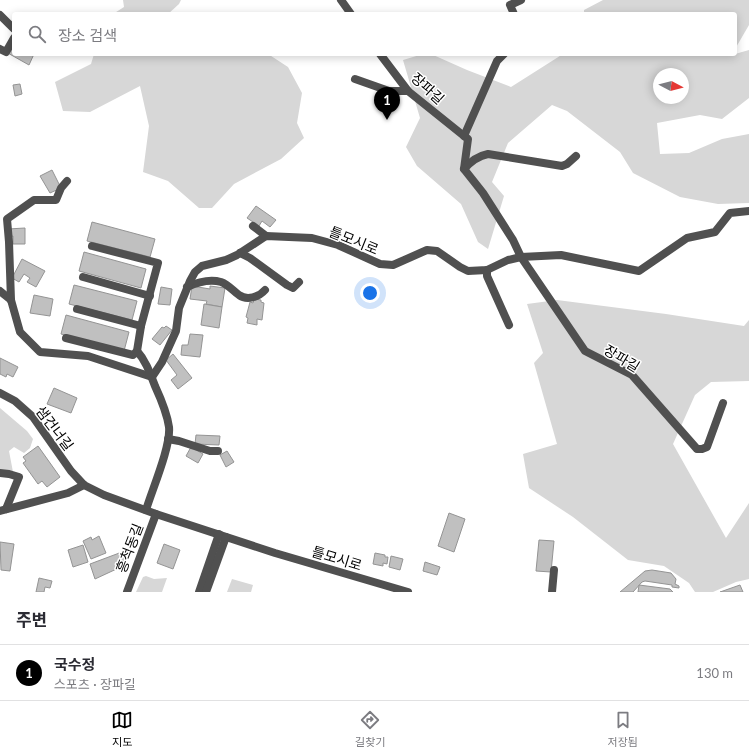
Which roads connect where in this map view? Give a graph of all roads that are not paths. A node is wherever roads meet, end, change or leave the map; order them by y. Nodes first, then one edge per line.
1 (341, 0) edge
2 (521, 0) edge
3 (350, 12) edge
4 (513, 12) edge
5 (0, 15) edge
6 (12, 27) edge
7 (12, 42) edge
8 (0, 48) edge
9 (382, 56) edge
10 (502, 56) edge
11 (355, 79) dead end
12 (408, 91) junction
13 (464, 136) junction
14 (576, 156) dead end
15 (464, 169) junction
16 (67, 181) dead end
17 (749, 211) edge
18 (253, 226) dead end
19 (266, 236) junction
20 (92, 246) dead end
21 (240, 253) junction
22 (521, 257) junction
23 (487, 270) junction
24 (83, 277) dead end
25 (299, 282) dead end
26 (187, 287) junction
27 (265, 290) dead end
28 (0, 291) edge
29 (150, 296) junction
30 (11, 300) junction
31 (77, 309) dead end
32 (509, 325) dead end
33 (141, 326) junction
34 (66, 338) dead end
35 (137, 350) junction
36 (152, 377) junction
37 (0, 393) edge
38 (723, 403) dead end
39 (168, 439) junction
40 (218, 451) dead end
41 (0, 473) edge
42 (84, 484) junction
43 (3, 510) edge
44 (146, 510) junction
45 (156, 514) junction
46 (222, 535) junction
47 (554, 570) dead end
48 (127, 592) edge
49 (199, 592) edge
50 (206, 592) edge
51 (408, 592) edge
52 (552, 592) edge

1 - 3 street
2 - 4 street
5 - 6 street
7 - 8 street
9 - 12 street, 장파길
10 - 13 street
11 - 12 street
12 - 13 street, 장파길
13 - 15 street
14 - 15 street
15 - 22 street, 장파길
16 - 30 street
17 - 22 street
18 - 19 street
19 - 21 street
19 - 23 street, 틀모시로
20 - 29 street
21 - 25 street
21 - 26 street
22 - 23 street
22 - 38 street, 장파길
23 - 32 street
24 - 29 street
26 - 27 street
26 - 36 street
28 - 30 street
29 - 33 street
30 - 36 street
31 - 33 street
33 - 35 street
34 - 35 street
35 - 36 street
36 - 39 street
37 - 42 street, 샘건너길
39 - 40 street
39 - 44 street
41 - 43 street
42 - 43 street
42 - 44 street, 틀모시로
44 - 45 street, 틀모시로
45 - 46 street, 틀모시로
45 - 48 street, 흥척동길
46 - 49 street
46 - 50 street
46 - 51 street, 틀모시로
47 - 52 street

